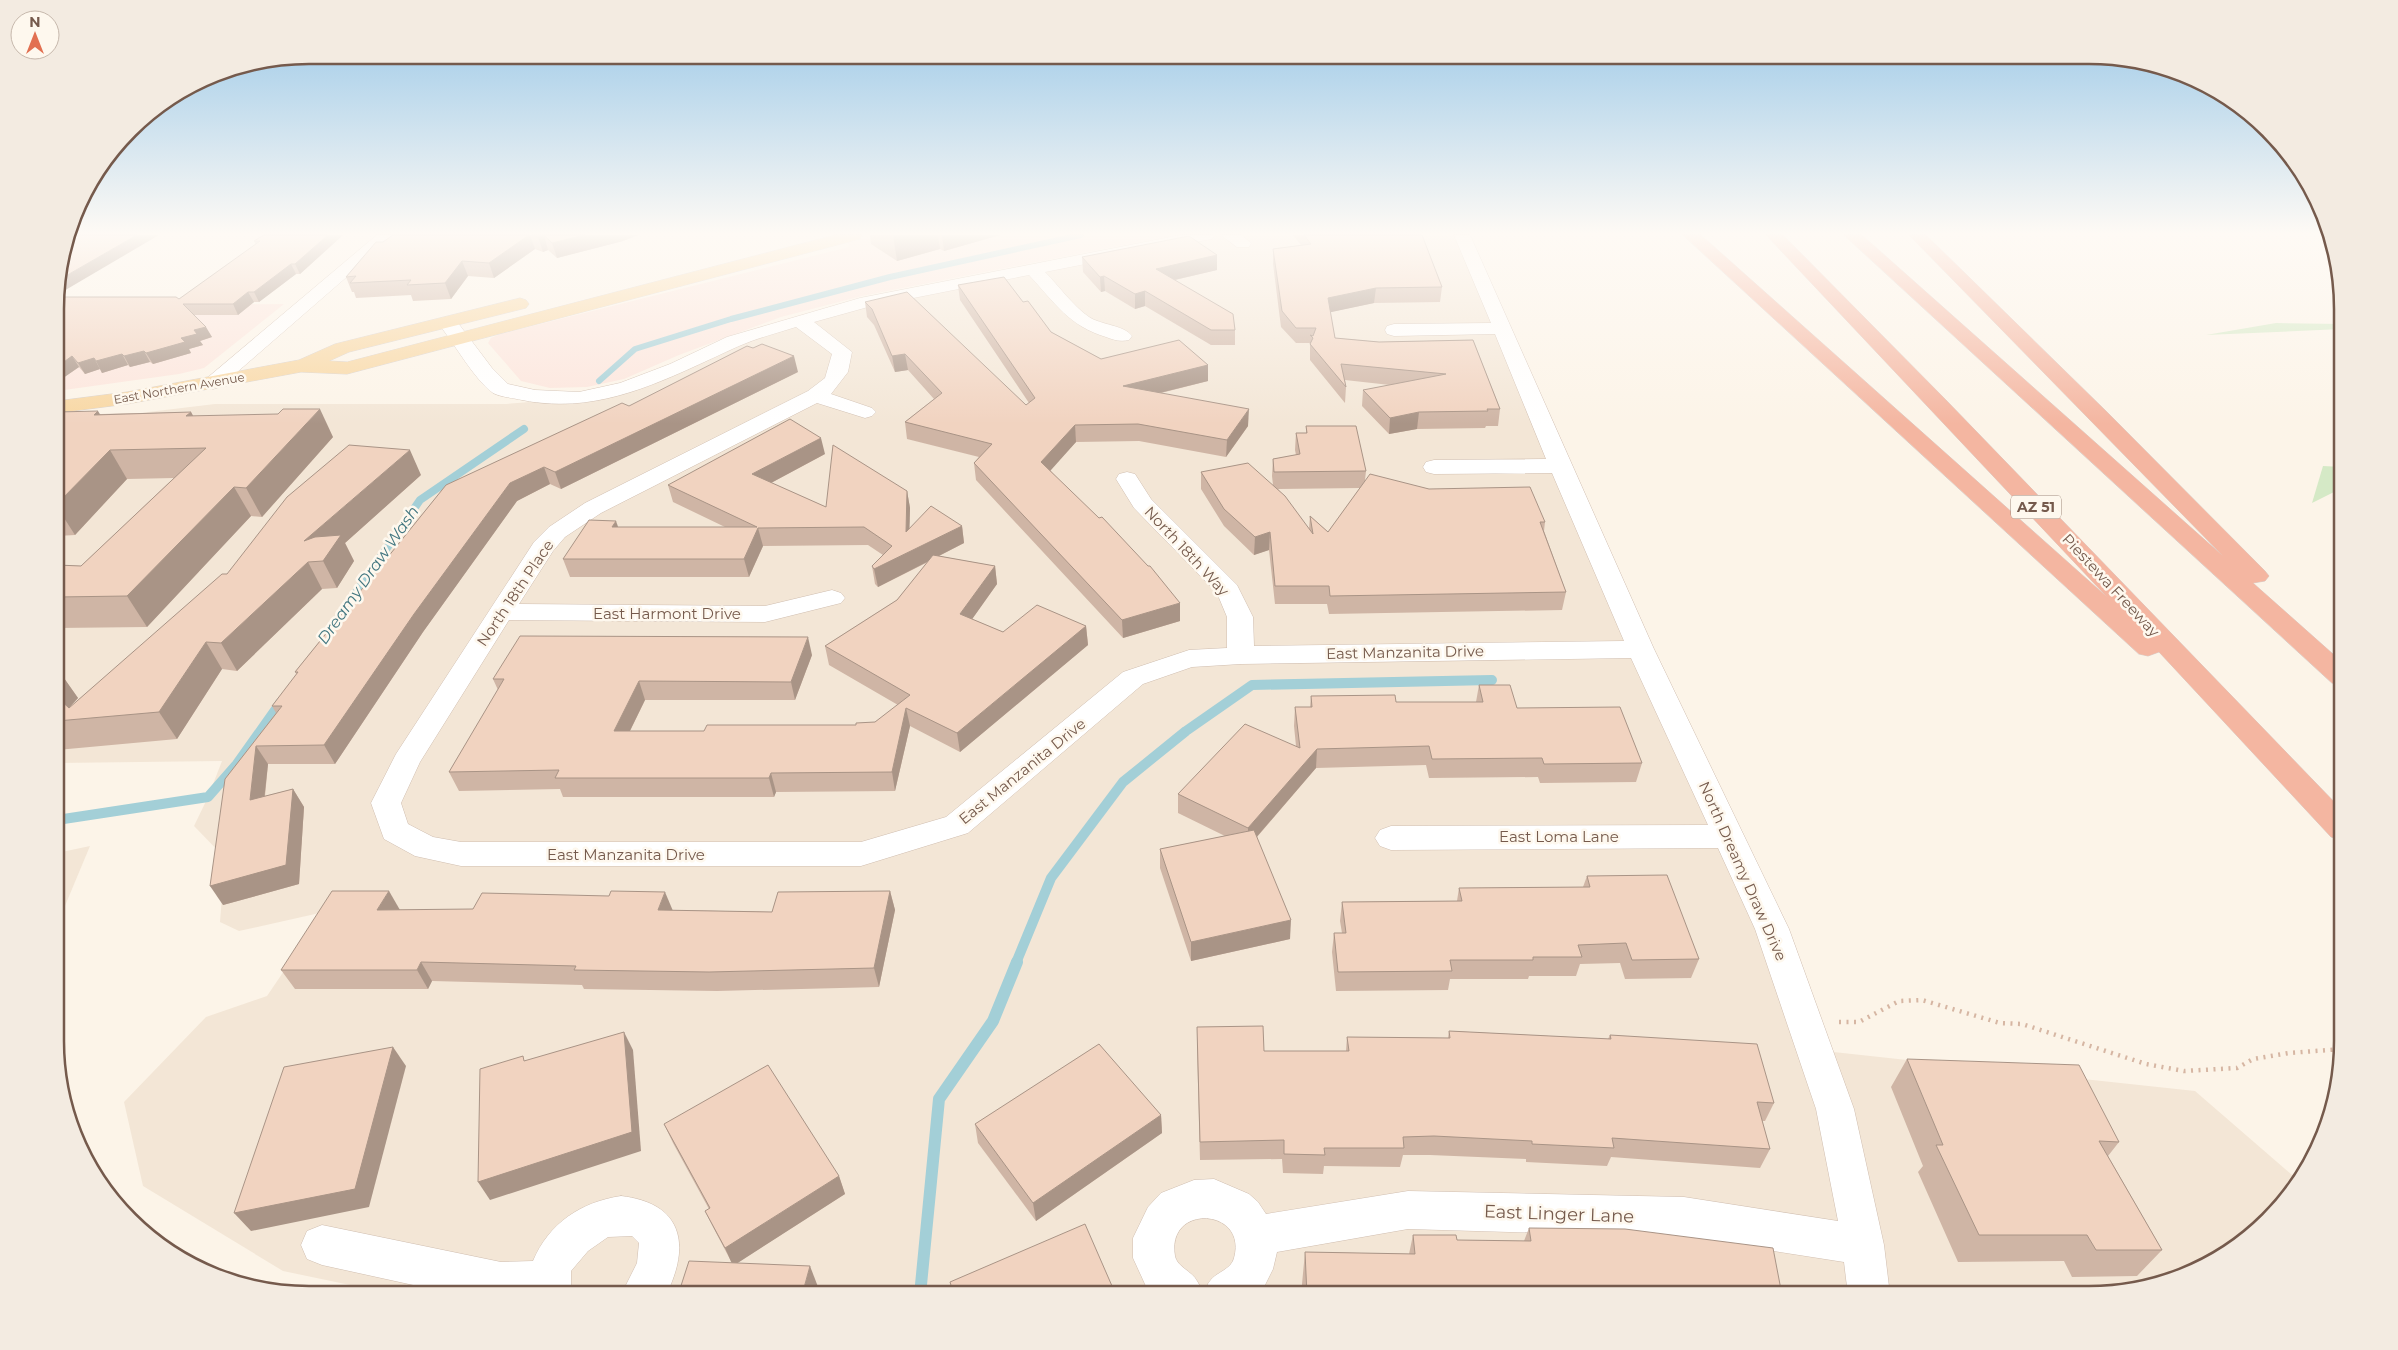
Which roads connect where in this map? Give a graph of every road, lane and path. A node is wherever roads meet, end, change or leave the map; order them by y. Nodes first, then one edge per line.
1 (313, 298) edge
2 (546, 298) edge
3 (617, 298) edge
4 (886, 298) edge
5 (1060, 298) edge
6 (1488, 298) edge
7 (1762, 298) edge
8 (1836, 298) edge
9 (1922, 298) edge
10 (1981, 298) edge
11 (798, 320) junction
12 (448, 323) junction
13 (1501, 328) junction
14 (1394, 330) dead end
15 (1122, 336) dead end
16 (462, 339) junction
17 (300, 366) junction
18 (213, 383) junction
19 (816, 396) junction
20 (64, 406) edge
21 (865, 412) dead end
22 (1560, 466) junction
23 (1434, 467) dead end
24 (1127, 479) dead end
25 (832, 598) dead end
26 (500, 612) junction
27 (1641, 649) junction
28 (1241, 655) junction
29 (2334, 658) edge
30 (2334, 670) edge
31 (2296, 781) junction
32 (2334, 821) edge
33 (395, 831) joint
34 (1728, 836) junction
35 (1391, 838) dead end
36 (1839, 1022) dead end
37 (2334, 1050) edge
38 (1256, 1236) junction
39 (322, 1245) dead end
40 (1863, 1245) junction
41 (530, 1286) edge
42 (549, 1286) edge
43 (648, 1286) edge
44 (1169, 1286) edge
45 (1241, 1286) edge
46 (1868, 1286) edge

1 - 18 street
2 - 12 main road, East Northern Avenue
3 - 16 main road, East Northern Avenue
4 - 11 street
5 - 15 street
6 - 13 street, North Dreamy Draw Drive
7 - 31 highway
8 - 31 highway, Piestewa Freeway / AZ 51
9 - 30 highway
10 - 29 highway
11 - 16 street
11 - 19 street, North 18th Place
12 - 16 street
12 - 17 main road, East Northern Avenue
13 - 14 street
13 - 22 street, North Dreamy Draw Drive
16 - 17 main road, East Northern Avenue
17 - 18 main road, East Northern Avenue
18 - 20 main road, East Northern Avenue
19 - 21 street
19 - 26 street, North 18th Place
22 - 23 street
22 - 27 street, North Dreamy Draw Drive
24 - 28 street, North 18th Way
25 - 26 street, East Harmont Drive
26 - 33 street, North 18th Place
27 - 28 street, East Manzanita Drive
27 - 34 street, North Dreamy Draw Drive
28 - 33 street, East Manzanita Drive
31 - 32 highway, Piestewa Freeway / AZ 51
34 - 35 street, East Loma Lane
34 - 40 street, North Dreamy Draw Drive
36 - 37 path
38 - 40 street, East Linger Lane
38 - 44 street
38 - 45 street
39 - 41 street
40 - 46 street, North Dreamy Draw Drive
42 - 43 street

